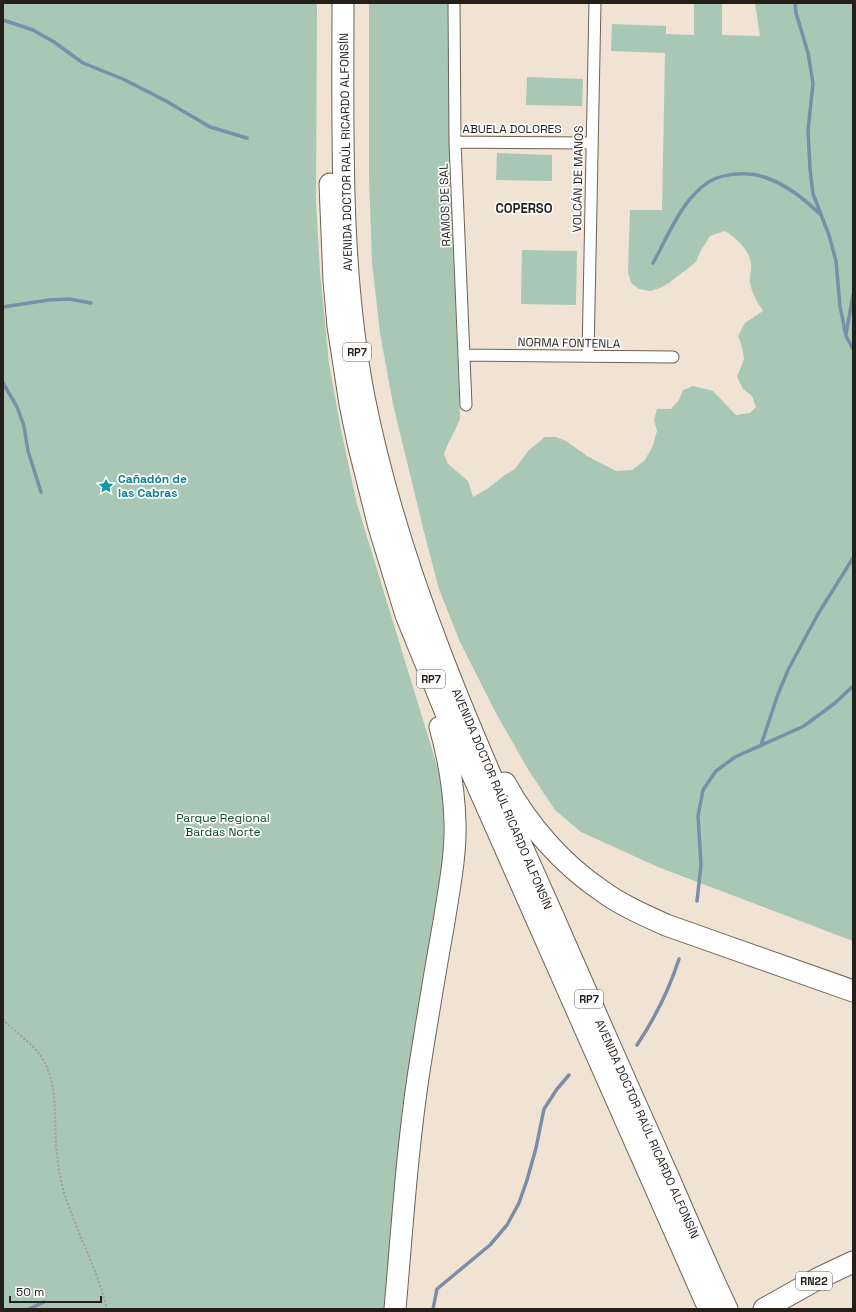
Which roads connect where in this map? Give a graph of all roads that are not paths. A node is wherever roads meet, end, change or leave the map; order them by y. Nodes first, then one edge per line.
1 (328, 3) edge
2 (343, 3) edge
3 (454, 3) edge
4 (595, 3) edge
5 (455, 142) junction
6 (592, 143) junction
7 (464, 355) junction
8 (588, 356) junction
9 (673, 357) dead end
10 (466, 405) dead end
11 (406, 615) junction
12 (453, 687) junction
13 (853, 991) edge
14 (853, 1262) edge
15 (853, 1279) edge
16 (770, 1306) edge
17 (395, 1309) edge
18 (709, 1309) edge
19 (727, 1309) edge

1 - 11 highway, AVENIDA DOCTOR RAÚL RICARDO ALFONSÍN / RP7
2 - 12 highway, AVENIDA DOCTOR RAÚL RICARDO ALFONSÍN / RP7
3 - 5 street, RAMOS DE SAL
4 - 6 street, VOLCÁN DE MANOS
5 - 6 street, ABUELA DOLORES
5 - 7 street, RAMOS DE SAL
6 - 8 street, VOLCÁN DE MANOS
7 - 8 street, NORMA FONTENLA
7 - 10 street, RAMOS DE SAL
8 - 9 street, NORMA FONTENLA
11 - 17 highway
11 - 18 highway, AVENIDA DOCTOR RAÚL RICARDO ALFONSÍN / RP7
12 - 13 highway
12 - 19 highway, AVENIDA DOCTOR RAÚL RICARDO ALFONSÍN / RP7
14 - 16 highway, RN22
15 - 16 highway

